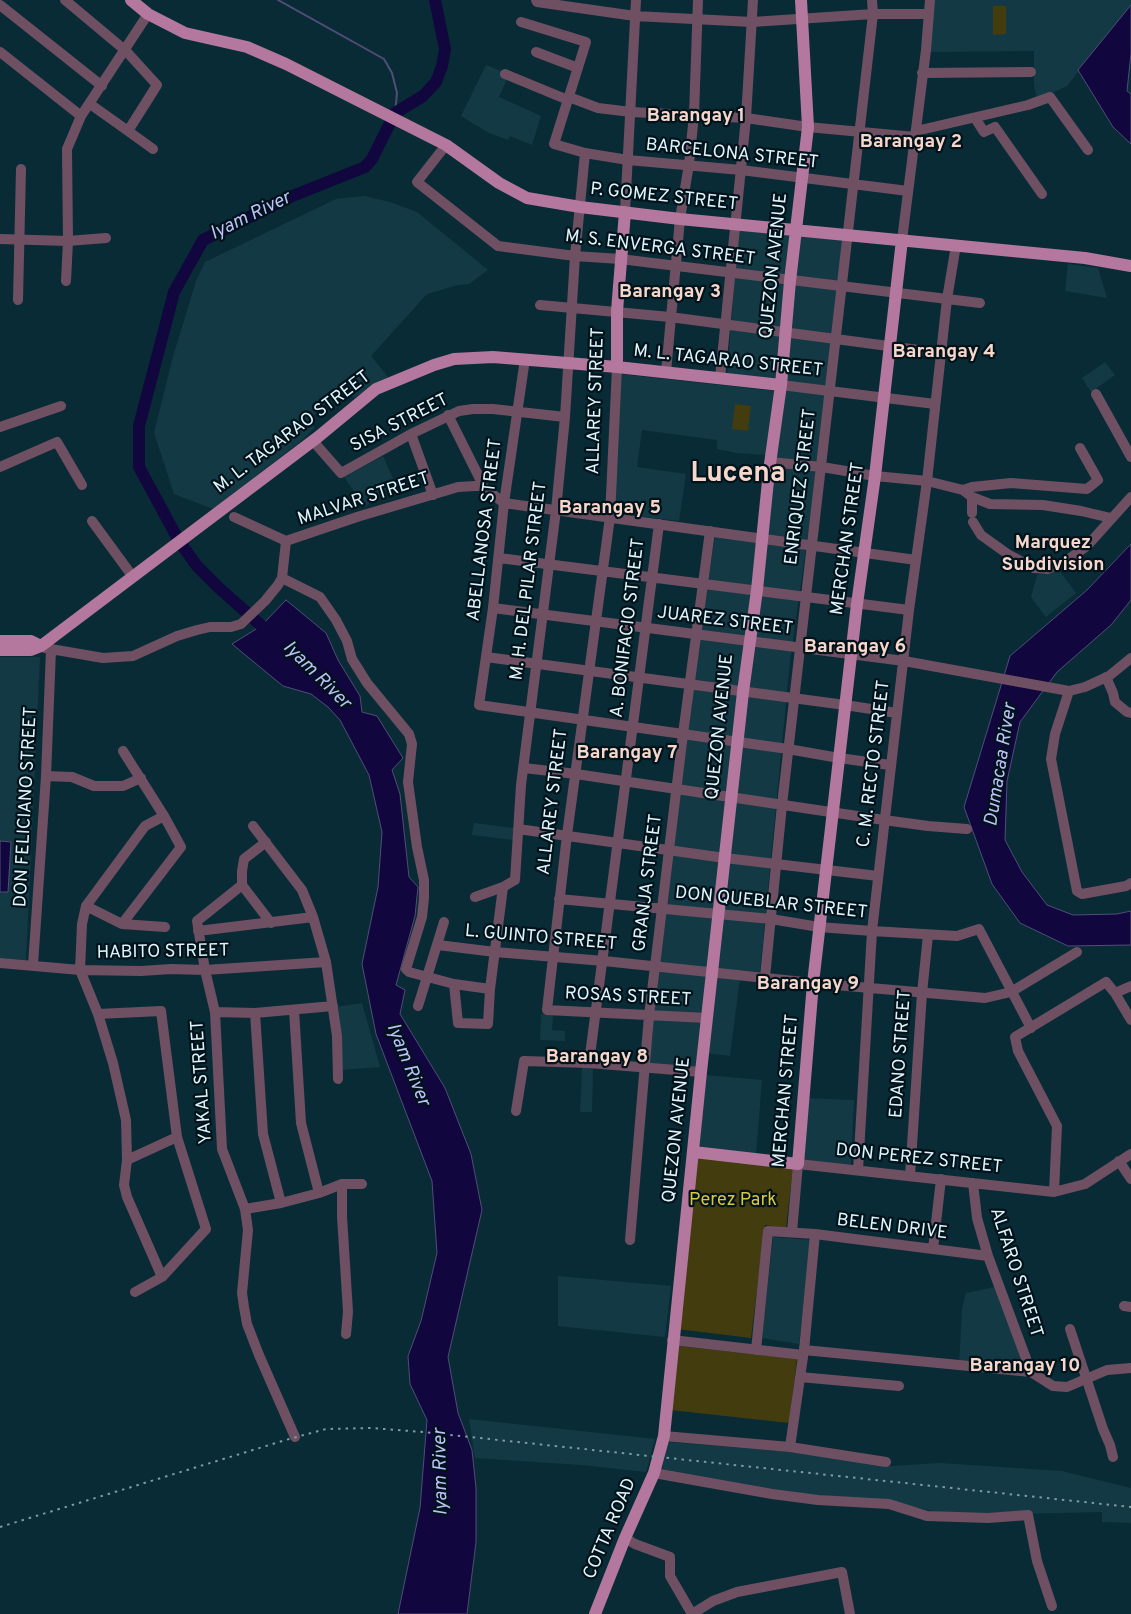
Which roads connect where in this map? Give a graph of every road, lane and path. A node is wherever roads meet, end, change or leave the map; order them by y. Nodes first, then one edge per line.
1 (65, 0) edge
2 (131, 0) edge
3 (636, 0) edge
4 (698, 0) edge
5 (753, 0) edge
6 (801, 0) edge
7 (872, 0) edge
8 (930, 0) edge
9 (536, 1) edge
10 (0, 5) edge
11 (148, 14) junction
12 (873, 14) junction
13 (929, 14) junction
14 (635, 16) junction
15 (697, 20) junction
16 (803, 20) junction
17 (521, 22) dead end
18 (752, 22) junction
19 (126, 51) junction
20 (0, 52) edge
21 (536, 52) dead end
22 (578, 68) junction
23 (922, 72) junction
24 (1031, 72) dead end
25 (505, 74) dead end
26 (102, 86) junction
27 (568, 99) junction
28 (90, 104) junction
29 (631, 112) junction
30 (694, 115) junction
31 (81, 116) junction
32 (746, 118) junction
33 (975, 118) junction
34 (808, 127) junction
35 (128, 132) junction
36 (859, 132) junction
37 (915, 134) junction
38 (446, 144) junction
39 (153, 148) dead end
40 (1088, 150) dead end
41 (585, 153) junction
42 (628, 160) junction
43 (689, 164) junction
44 (21, 169) dead end
45 (741, 170) junction
46 (802, 178) junction
47 (854, 185) junction
48 (908, 192) junction
49 (1042, 194) dead end
50 (580, 207) junction
51 (625, 212) junction
52 (680, 219) junction
53 (736, 223) junction
54 (797, 231) junction
55 (848, 235) junction
56 (106, 238) dead end
57 (0, 239) edge
58 (19, 239) junction
59 (902, 240) junction
60 (68, 241) junction
61 (956, 245) junction
62 (575, 256) junction
63 (620, 259) junction
64 (1131, 266) edge
65 (676, 267) junction
66 (730, 273) junction
67 (66, 281) dead end
68 (790, 281) junction
69 (842, 286) junction
70 (897, 294) junction
71 (947, 299) junction
72 (18, 300) dead end
73 (980, 303) dead end
74 (540, 304) dead end
75 (572, 307) junction
76 (617, 311) junction
77 (670, 317) junction
78 (726, 325) junction
79 (786, 332) junction
80 (836, 338) junction
81 (890, 346) junction
82 (941, 353) junction
83 (525, 359) junction
84 (568, 363) junction
85 (616, 367) junction
86 (666, 372) junction
87 (720, 378) junction
88 (781, 385) junction
89 (830, 391) junction
90 (1096, 394) dead end
91 (884, 398) junction
92 (935, 404) junction
93 (61, 406) dead end
94 (518, 412) junction
95 (448, 415) junction
96 (565, 417) junction
97 (0, 428) edge
98 (410, 434) junction
99 (313, 441) junction
100 (1080, 448) dead end
101 (1131, 457) edge
102 (770, 462) junction
103 (0, 467) edge
104 (822, 467) junction
105 (875, 476) junction
106 (926, 481) junction
107 (82, 485) dead end
108 (482, 486) junction
109 (963, 490) junction
110 (433, 495) junction
111 (972, 497) junction
112 (1131, 497) edge
113 (504, 503) junction
114 (556, 510) junction
115 (234, 517) dead end
116 (610, 517) junction
117 (1111, 518) junction
118 (92, 521) dead end
119 (659, 524) junction
120 (710, 531) junction
121 (761, 539) junction
122 (286, 541) junction
123 (811, 546) junction
124 (864, 553) junction
125 (499, 558) junction
126 (916, 560) junction
127 (549, 565) junction
128 (603, 571) junction
129 (133, 577) junction
130 (652, 577) junction
131 (282, 578) junction
132 (704, 584) junction
133 (757, 590) junction
134 (806, 597) junction
135 (857, 604) junction
136 (493, 608) junction
137 (909, 610) junction
138 (543, 613) junction
139 (596, 621) junction
140 (646, 628) junction
141 (696, 635) junction
142 (0, 641) edge
143 (748, 642) junction
144 (46, 648) junction
145 (800, 648) junction
146 (0, 650) edge
147 (851, 655) junction
148 (486, 657) junction
149 (1131, 658) edge
150 (904, 661) junction
151 (536, 662) junction
152 (588, 670) junction
153 (1106, 677) junction
154 (639, 678) junction
155 (690, 684) junction
156 (1069, 691) junction
157 (742, 692) junction
158 (794, 698) junction
159 (845, 705) junction
160 (529, 712) junction
161 (1131, 713) edge
162 (897, 714) junction
163 (582, 720) junction
164 (633, 727) junction
165 (683, 734) junction
166 (737, 742) junction
167 (788, 749) junction
168 (123, 751) dead end
169 (839, 758) junction
170 (890, 765) junction
171 (524, 768) junction
172 (576, 774) junction
173 (46, 776) junction
174 (141, 778) junction
175 (625, 781) junction
176 (677, 789) junction
177 (731, 797) junction
178 (782, 805) junction
179 (833, 812) junction
180 (164, 816) junction
181 (884, 820) junction
182 (253, 826) dead end
183 (518, 829) junction
184 (967, 829) dead end
185 (567, 836) junction
186 (266, 842) junction
187 (617, 843) junction
188 (669, 850) junction
189 (725, 858) junction
190 (776, 865) junction
191 (826, 870) junction
192 (878, 876) junction
193 (1131, 883) edge
194 (242, 885) junction
195 (503, 887) junction
196 (475, 897) dead end
197 (559, 899) junction
198 (609, 904) junction
199 (86, 906) junction
200 (662, 909) junction
201 (719, 914) junction
202 (313, 917) junction
203 (771, 919) junction
204 (444, 922) dead end
205 (271, 923) junction
206 (122, 924) junction
207 (198, 926) junction
208 (165, 927) dead end
209 (820, 927) junction
210 (872, 931) junction
211 (928, 935) junction
212 (438, 946) junction
213 (495, 952) junction
214 (1077, 952) dead end
215 (553, 957) junction
216 (604, 961) junction
217 (326, 962) junction
218 (0, 963) edge
219 (33, 965) junction
220 (655, 966) junction
221 (80, 970) junction
222 (205, 970) junction
223 (712, 972) junction
224 (427, 977) junction
225 (765, 977) junction
226 (813, 982) junction
227 (454, 984) junction
228 (1131, 986) edge
229 (868, 988) junction
230 (490, 989) junction
231 (1010, 992) junction
232 (922, 993) junction
233 (1115, 993) junction
234 (333, 1006) junction
235 (418, 1006) dead end
236 (294, 1010) junction
237 (547, 1010) joint
238 (215, 1012) junction
239 (255, 1013) junction
240 (596, 1013) junction
241 (98, 1014) junction
242 (649, 1016) junction
243 (707, 1018) junction
244 (1131, 1020) edge
245 (1030, 1028) junction
246 (589, 1063) junction
247 (644, 1068) junction
248 (701, 1072) junction
249 (338, 1079) dead end
250 (516, 1112) dead end
251 (177, 1137) junction
252 (694, 1152) junction
253 (1131, 1154) edge
254 (127, 1160) junction
255 (1119, 1161) junction
256 (798, 1164) junction
257 (858, 1170) junction
258 (910, 1176) junction
259 (941, 1179) junction
260 (1131, 1179) edge
261 (342, 1184) junction
262 (362, 1184) dead end
263 (973, 1184) junction
264 (1054, 1192) junction
265 (319, 1193) junction
266 (281, 1203) junction
267 (245, 1209) junction
268 (792, 1232) junction
269 (814, 1234) junction
270 (630, 1240) dead end
271 (933, 1249) junction
272 (988, 1256) junction
273 (162, 1277) junction
274 (135, 1292) dead end
275 (1070, 1329) dead end
276 (346, 1334) dead end
277 (672, 1340) junction
278 (756, 1350) junction
279 (803, 1353) junction
280 (1131, 1368) edge
281 (1031, 1372) junction
282 (800, 1377) junction
283 (1087, 1378) junction
284 (899, 1386) dead end
285 (664, 1436) junction
286 (295, 1437) dead end
287 (790, 1447) junction
288 (1113, 1456) dead end
289 (658, 1458) joint
290 (886, 1462) dead end
291 (654, 1473) junction
292 (625, 1538) junction
293 (1052, 1606) dead end
294 (596, 1614) edge
295 (692, 1614) edge
296 (850, 1614) edge

1 - 19 street
2 - 11 main road, P. GOMEZ STREET
3 - 14 street, ALLAREY STREET
4 - 15 street
5 - 18 street
6 - 16 main road, QUEZON AVENUE
7 - 12 street, ENRIQUEZ STREET
8 - 13 street, MERCHAN STREET
9 - 14 street
10 - 26 street
11 - 19 street
11 - 38 main road, P. GOMEZ STREET
12 - 13 street
12 - 16 street
12 - 36 street, ENRIQUEZ STREET
13 - 23 street, MERCHAN STREET
14 - 15 street
14 - 29 street, ALLAREY STREET
15 - 18 street
15 - 30 street
16 - 18 street
16 - 34 main road, QUEZON AVENUE
17 - 22 street
18 - 32 street
19 - 26 street
19 - 35 street
20 - 31 street
21 - 22 street
22 - 27 street
23 - 24 street
23 - 37 street, MERCHAN STREET
25 - 27 street
26 - 28 street
27 - 29 street
27 - 41 street, BARCELONA STREET
28 - 31 street
28 - 35 street
29 - 30 street
29 - 42 street, ALLAREY STREET
30 - 32 street
30 - 43 street
31 - 60 street
32 - 34 street
32 - 45 street
33 - 37 street
33 - 40 street
33 - 49 street
34 - 36 street
34 - 46 main road, QUEZON AVENUE
35 - 39 street
36 - 37 street
36 - 47 street, ENRIQUEZ STREET
37 - 48 street, MERCHAN STREET
38 - 50 main road, P. GOMEZ STREET
38 - 62 street, M. S. ENVERGA STREET
41 - 42 street, BARCELONA STREET
41 - 50 street, M. H. DEL PILAR STREET
42 - 43 street, BARCELONA STREET
42 - 51 street, ALLAREY STREET
43 - 45 street, BARCELONA STREET
43 - 52 street
44 - 58 street
45 - 46 street, BARCELONA STREET
45 - 53 street
46 - 47 street, BARCELONA STREET
46 - 54 main road, QUEZON AVENUE
47 - 48 street, BARCELONA STREET
47 - 55 street, ENRIQUEZ STREET
48 - 59 street, MERCHAN STREET
50 - 51 main road, P. GOMEZ STREET
50 - 62 street, M. H. DEL PILAR STREET
51 - 52 main road, P. GOMEZ STREET
51 - 63 main road, ALLAREY STREET
52 - 53 main road, P. GOMEZ STREET
52 - 65 street
53 - 54 main road, P. GOMEZ STREET
53 - 66 street
54 - 55 main road, P. GOMEZ STREET
54 - 68 main road, QUEZON AVENUE
55 - 59 main road, P. GOMEZ STREET
55 - 69 street, ENRIQUEZ STREET
56 - 60 street
57 - 58 street
58 - 60 street
58 - 72 street
59 - 61 main road, P. GOMEZ STREET
59 - 70 main road, MERCHAN STREET
60 - 67 street
61 - 64 main road, P. GOMEZ STREET
61 - 71 street, C. M. RECTO STREET
62 - 63 street, M. S. ENVERGA STREET
62 - 75 street, M. H. DEL PILAR STREET
63 - 65 street, M. S. ENVERGA STREET
63 - 76 main road, ALLAREY STREET
65 - 66 street, M. S. ENVERGA STREET
65 - 77 street
66 - 68 street, M. S. ENVERGA STREET
66 - 78 street
68 - 69 street, M. S. ENVERGA STREET
68 - 79 main road, QUEZON AVENUE
69 - 70 street, M. S. ENVERGA STREET
69 - 80 street, ENRIQUEZ STREET
70 - 71 street, M. S. ENVERGA STREET
70 - 81 main road, MERCHAN STREET
71 - 73 street, M. S. ENVERGA STREET
71 - 82 street, C. M. RECTO STREET
74 - 75 street
75 - 76 street
75 - 84 street, M. H. DEL PILAR STREET
76 - 77 street
76 - 85 main road, ALLAREY STREET
77 - 78 street
77 - 86 street
78 - 79 street
78 - 87 street
79 - 80 street
79 - 88 main road, QUEZON AVENUE
80 - 81 street
80 - 89 street, ENRIQUEZ STREET
81 - 82 street
81 - 91 main road, MERCHAN STREET
82 - 92 street, C. M. RECTO STREET
83 - 84 main road, M. L. TAGARAO STREET
83 - 94 street, ABELLANOSA STREET
83 - 99 main road, M. L. TAGARAO STREET
84 - 85 main road, M. L. TAGARAO STREET
84 - 96 street, M. H. DEL PILAR STREET
85 - 86 main road, M. L. TAGARAO STREET
85 - 116 street, ALLAREY STREET
86 - 87 main road, M. L. TAGARAO STREET
87 - 88 main road, M. L. TAGARAO STREET
88 - 89 street, M. L. TAGARAO STREET
88 - 102 main road, QUEZON AVENUE
89 - 91 street, M. L. TAGARAO STREET
89 - 104 street, ENRIQUEZ STREET
90 - 101 street
91 - 92 street, M. L. TAGARAO STREET
91 - 105 main road, MERCHAN STREET
92 - 106 street, C. M. RECTO STREET
93 - 97 street
94 - 95 street, SISA STREET
94 - 96 street, SISA STREET
94 - 113 street, ABELLANOSA STREET
95 - 98 street, SISA STREET
95 - 108 street
96 - 114 street, M. H. DEL PILAR STREET
98 - 99 street, SISA STREET
98 - 110 street
99 - 129 main road, M. L. TAGARAO STREET
100 - 109 street
102 - 104 street
102 - 121 main road, QUEZON AVENUE
103 - 107 street
104 - 105 street
104 - 123 street, ENRIQUEZ STREET
105 - 106 street
105 - 124 main road, MERCHAN STREET
106 - 109 street
106 - 126 street, C. M. RECTO STREET
108 - 110 street, MALVAR STREET
108 - 113 street
109 - 111 street
110 - 122 street, MALVAR STREET
111 - 117 street
111 - 117 street
112 - 117 street
113 - 114 street
113 - 125 street, ABELLANOSA STREET
114 - 116 street
114 - 127 street, M. H. DEL PILAR STREET
115 - 122 street, MALVAR STREET
116 - 119 street
116 - 128 street, ALLAREY STREET
118 - 129 street
119 - 120 street
119 - 130 street, A. BONIFACIO STREET
120 - 121 street
120 - 132 street, GRANJA STREET
121 - 123 street
121 - 133 main road, QUEZON AVENUE
122 - 131 street
123 - 124 street
123 - 134 street, ENRIQUEZ STREET
124 - 126 street
124 - 135 main road, MERCHAN STREET
125 - 127 street
125 - 136 street, ABELLANOSA STREET
126 - 137 street, C. M. RECTO STREET
127 - 128 street
127 - 138 street, M. H. DEL PILAR STREET
128 - 130 street
128 - 139 street, ALLAREY STREET
129 - 144 main road, M. L. TAGARAO STREET
130 - 132 street
130 - 140 street, A. BONIFACIO STREET
131 - 144 street
131 - 224 street
132 - 133 street
132 - 141 street, GRANJA STREET
133 - 134 street
133 - 143 main road, QUEZON AVENUE
134 - 135 street
134 - 145 street, ENRIQUEZ STREET
135 - 137 street
135 - 147 main road, MERCHAN STREET
136 - 138 street, JUAREZ STREET
136 - 148 street, ABELLANOSA STREET
137 - 150 street, C. M. RECTO STREET
138 - 139 street, JUAREZ STREET
138 - 151 street, M. H. DEL PILAR STREET
139 - 140 street, JUAREZ STREET
139 - 152 street, ALLAREY STREET
140 - 141 street, JUAREZ STREET
140 - 154 street, A. BONIFACIO STREET
141 - 143 street, JUAREZ STREET
141 - 155 street, GRANJA STREET
142 - 144 main road
143 - 145 street, JUAREZ STREET
143 - 157 main road, QUEZON AVENUE
144 - 146 main road, M. L. TAGARAO STREET
144 - 173 street, DON FELICIANO STREET
145 - 147 street, JUAREZ STREET
145 - 158 street, ENRIQUEZ STREET
147 - 150 street, JUAREZ STREET
147 - 159 main road, MERCHAN STREET
148 - 151 street
148 - 160 street, ABELLANOSA STREET
149 - 153 street
150 - 156 street, JUAREZ STREET
150 - 162 street, C. M. RECTO STREET
151 - 152 street
151 - 160 street, M. H. DEL PILAR STREET
152 - 154 street
152 - 163 street, ALLAREY STREET
153 - 156 street
153 - 161 street
154 - 155 street
154 - 164 street, A. BONIFACIO STREET
155 - 157 street
155 - 165 street, GRANJA STREET
156 - 193 street
157 - 158 street
157 - 166 main road, QUEZON AVENUE
158 - 159 street
158 - 167 street, ENRIQUEZ STREET
159 - 162 street
159 - 169 main road, MERCHAN STREET
160 - 163 street
160 - 171 street, M. H. DEL PILAR STREET
162 - 170 street, C. M. RECTO STREET
163 - 164 street
163 - 172 street, ALLAREY STREET
164 - 165 street
164 - 175 street, A. BONIFACIO STREET
165 - 166 street
165 - 176 street, GRANJA STREET
166 - 167 street
166 - 177 main road, QUEZON AVENUE
167 - 169 street
167 - 178 street, ENRIQUEZ STREET
168 - 174 street
169 - 170 street
169 - 179 main road, MERCHAN STREET
170 - 181 street, C. M. RECTO STREET
171 - 172 street
171 - 183 street, M. H. DEL PILAR STREET
172 - 175 street
172 - 185 street, ALLAREY STREET
173 - 174 street
173 - 219 street, DON FELICIANO STREET
174 - 180 street
175 - 176 street
175 - 187 street, A. BONIFACIO STREET
176 - 177 street
176 - 188 street, GRANJA STREET
177 - 178 street
177 - 189 main road, QUEZON AVENUE
178 - 179 street
178 - 190 street, ENRIQUEZ STREET
179 - 181 street
179 - 191 main road, MERCHAN STREET
180 - 199 street
180 - 206 street
181 - 184 street
181 - 192 street, C. M. RECTO STREET
182 - 186 street
183 - 185 street
183 - 195 street, M. H. DEL PILAR STREET
185 - 187 street
185 - 197 street, ALLAREY STREET
186 - 194 street
186 - 202 street
187 - 188 street
187 - 198 street, A. BONIFACIO STREET
188 - 189 street
188 - 200 street, GRANJA STREET
189 - 190 street
189 - 201 main road, QUEZON AVENUE
190 - 191 street
190 - 203 street, ENRIQUEZ STREET
191 - 192 street
191 - 209 main road, MERCHAN STREET
192 - 210 street, C. M. RECTO STREET
194 - 205 street
194 - 207 street
195 - 196 street
195 - 213 street
197 - 198 street, DON QUEBLAR STREET
197 - 215 street, ALLAREY STREET
198 - 200 street, DON QUEBLAR STREET
198 - 216 street, A. BONIFACIO STREET
199 - 206 street
199 - 221 street
200 - 201 street, DON QUEBLAR STREET
200 - 220 street, GRANJA STREET
201 - 203 street, DON QUEBLAR STREET
201 - 223 main road, QUEZON AVENUE
202 - 205 street
202 - 217 street
203 - 209 street, DON QUEBLAR STREET
203 - 225 street, ENRIQUEZ STREET
204 - 212 street
205 - 207 street
206 - 208 street
207 - 222 street, YAKAL STREET
209 - 210 street, DON QUEBLAR STREET
209 - 226 main road, MERCHAN STREET
210 - 211 street, DON QUEBLAR STREET
210 - 229 street, C. M. RECTO STREET
211 - 231 street, DON QUEBLAR STREET
211 - 232 street, EDANO STREET
212 - 213 street, L. GUINTO STREET
212 - 224 street
213 - 215 street, L. GUINTO STREET
213 - 230 street
214 - 231 street, L. GUINTO STREET
215 - 216 street, L. GUINTO STREET
215 - 237 street, ALLAREY STREET
216 - 220 street, L. GUINTO STREET
216 - 240 street, A. BONIFACIO STREET
217 - 222 street, HABITO STREET
217 - 234 street
218 - 219 street, HABITO STREET
219 - 221 street, HABITO STREET
220 - 223 street, L. GUINTO STREET
220 - 242 street, GRANJA STREET
221 - 222 street, HABITO STREET
221 - 241 street
222 - 238 street, YAKAL STREET
223 - 225 street, L. GUINTO STREET
223 - 243 main road, QUEZON AVENUE
224 - 227 street
224 - 235 street
225 - 226 street, L. GUINTO STREET
226 - 229 street, L. GUINTO STREET
226 - 256 main road, MERCHAN STREET
227 - 230 street
227 - 230 street
228 - 233 street
229 - 232 street, L. GUINTO STREET
229 - 257 street, C. M. RECTO STREET
231 - 232 street, L. GUINTO STREET
231 - 245 street
232 - 258 street, EDANO STREET
233 - 244 street
233 - 245 street
234 - 236 street
234 - 249 street
236 - 239 street
236 - 265 street
237 - 240 street, ROSAS STREET
238 - 239 street
238 - 267 street, YAKAL STREET
239 - 266 street
240 - 242 street, ROSAS STREET
240 - 246 street, A. BONIFACIO STREET
241 - 251 street
241 - 254 street
242 - 243 street, ROSAS STREET
242 - 247 street, GRANJA STREET
243 - 248 main road, QUEZON AVENUE
245 - 264 street
246 - 247 street
246 - 250 street
247 - 248 street
247 - 270 street, GRANJA STREET
248 - 252 main road, QUEZON AVENUE
251 - 254 street
251 - 273 street
252 - 256 main road, DON PEREZ STREET
252 - 277 main road, QUEZON AVENUE
253 - 255 street, DON PEREZ STREET
254 - 273 street
255 - 260 street
255 - 264 street, DON PEREZ STREET
256 - 257 street, DON PEREZ STREET
256 - 268 street, MERCHAN STREET
257 - 258 street, DON PEREZ STREET
258 - 259 street, DON PEREZ STREET
259 - 263 street, DON PEREZ STREET
259 - 271 street
261 - 262 street
261 - 265 street
261 - 276 street
263 - 264 street, DON PEREZ STREET
263 - 272 street, ALFARO STREET
265 - 266 street
266 - 267 street
267 - 286 street, YAKAL STREET
268 - 269 street, BELEN DRIVE
268 - 278 street, BELEN DRIVE
269 - 271 street, BELEN DRIVE
269 - 279 street
271 - 272 street, BELEN DRIVE
272 - 281 street, ALFARO STREET
273 - 274 street
275 - 283 street
277 - 278 street
277 - 285 main road, QUEZON AVENUE
278 - 279 street
279 - 281 street
279 - 282 street
280 - 283 street
281 - 283 street
282 - 284 street
282 - 287 street
283 - 288 street
285 - 287 street
285 - 289 main road, QUEZON AVENUE
287 - 290 street
289 - 291 main road, COTTA ROAD
291 - 292 main road, COTTA ROAD
291 - 293 street
292 - 294 main road, COTTA ROAD
292 - 295 street
295 - 296 street

